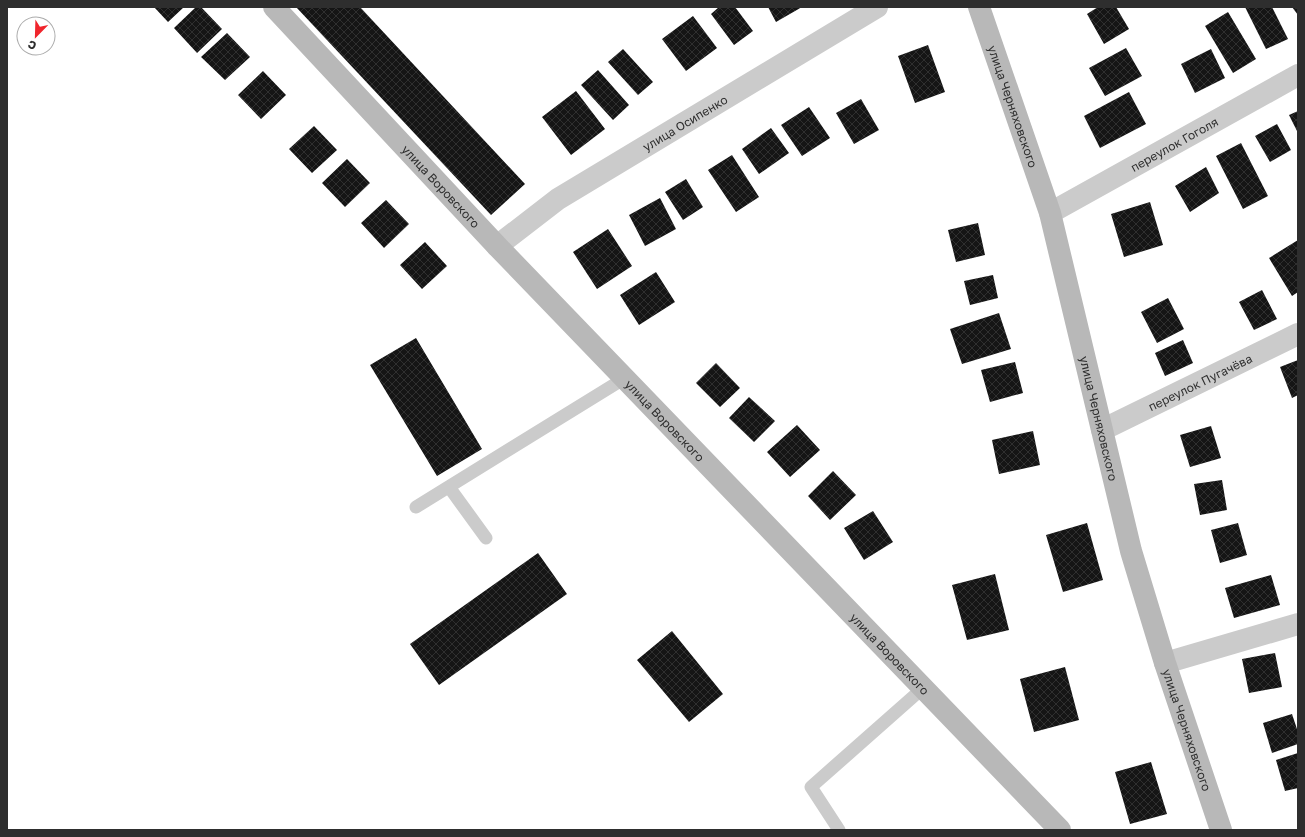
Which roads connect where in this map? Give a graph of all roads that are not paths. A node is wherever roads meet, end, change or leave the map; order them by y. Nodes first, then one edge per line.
1 (274, 7) edge
2 (877, 7) edge
3 (979, 7) edge
4 (1298, 75) edge
5 (1050, 213) junction
6 (497, 246) junction
7 (1298, 334) edge
8 (625, 378) junction
9 (1102, 430) junction
10 (449, 487) junction
11 (416, 507) dead end
12 (486, 538) dead end
13 (1298, 624) edge
14 (1165, 663) junction
15 (923, 688) junction
16 (839, 830) edge
17 (1060, 830) edge
18 (1221, 830) edge

1 - 6 street, улица Воровского
2 - 6 street, улица Осипенко
3 - 5 street, улица Черняховского
4 - 5 street, переулок Гоголя
5 - 9 street, улица Черняховского
6 - 8 street, улица Воровского
7 - 9 street, переулок Пугачёва
8 - 10 lane
8 - 15 street, улица Воровского
9 - 14 street, улица Черняховского
10 - 11 lane
10 - 12 lane
13 - 14 street
14 - 18 street, улица Черняховского
15 - 16 lane
15 - 17 street, улица Воровского

